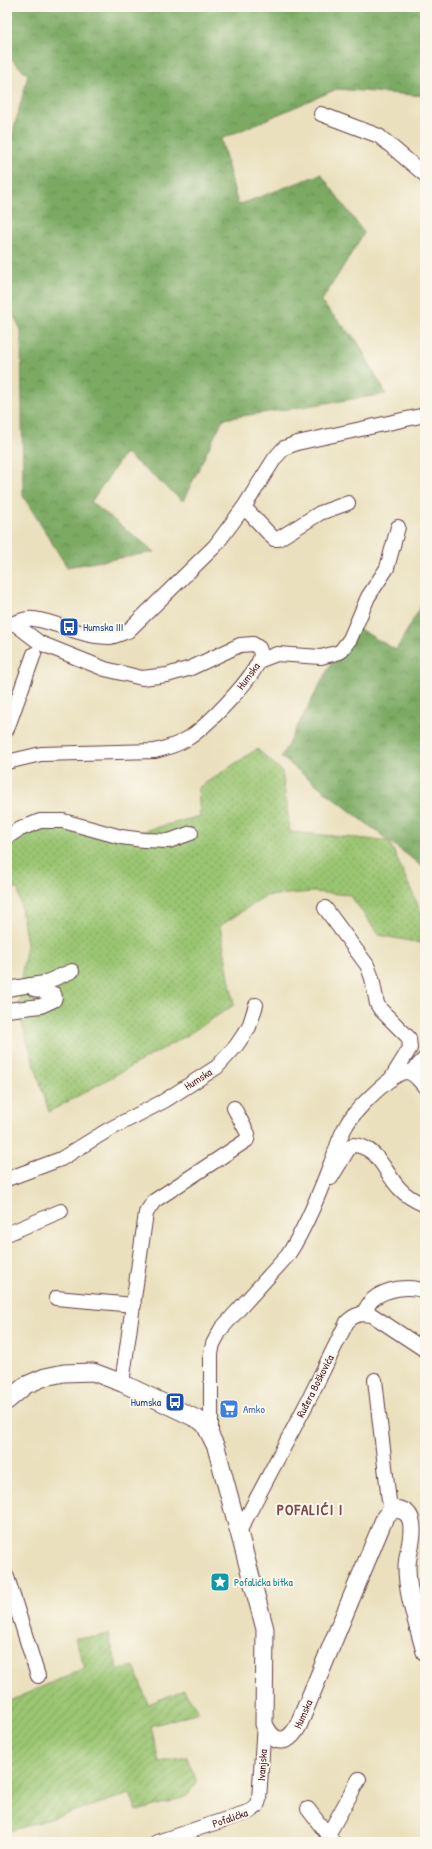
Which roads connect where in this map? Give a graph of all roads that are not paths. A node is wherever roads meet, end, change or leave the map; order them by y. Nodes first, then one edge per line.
1 (321, 114) dead end
2 (425, 175) edge
3 (425, 415) edge
4 (348, 503) dead end
5 (244, 507) junction
6 (398, 527) dead end
7 (11, 624) edge
8 (34, 654) dead end
9 (261, 660) junction
10 (7, 729) edge
11 (7, 762) edge
12 (191, 833) dead end
13 (7, 837) edge
14 (325, 908) dead end
15 (72, 972) dead end
16 (30, 985) junction
17 (7, 989) edge
18 (256, 1005) dead end
19 (7, 1010) edge
20 (425, 1058) edge
21 (411, 1073) junction
22 (391, 1079) junction
23 (425, 1087) edge
24 (234, 1108) dead end
25 (7, 1178) edge
26 (320, 1190) junction
27 (425, 1205) edge
28 (61, 1212) dead end
29 (7, 1234) edge
30 (425, 1291) edge
31 (56, 1298) dead end
32 (134, 1305) junction
33 (363, 1313) junction
34 (425, 1350) edge
35 (375, 1380) dead end
36 (122, 1384) junction
37 (7, 1400) edge
38 (211, 1435) junction
39 (392, 1510) junction
40 (240, 1530) junction
41 (7, 1576) edge
42 (424, 1646) edge
43 (38, 1676) dead end
44 (264, 1724) junction
45 (359, 1779) dead end
46 (257, 1806) joint
47 (308, 1809) dead end
48 (331, 1839) edge
49 (175, 1840) edge
50 (157, 1842) edge

1 - 2 street
3 - 5 street, Humska
4 - 5 street
5 - 7 street, Humska
6 - 9 street
7 - 9 street, Humska
8 - 10 street
9 - 11 street, Humska
12 - 13 street
14 - 22 street
15 - 16 street
16 - 17 street
16 - 19 street
18 - 25 street, Humska
20 - 21 street
21 - 22 street
21 - 23 street
22 - 26 street
24 - 32 street
26 - 27 street
26 - 38 street
28 - 29 street
30 - 33 street, Ruđera Boškovića
31 - 32 street
32 - 36 street
33 - 34 street
33 - 40 street, Ruđera Boškovića
35 - 39 street
36 - 37 street
36 - 38 street
38 - 40 street
39 - 42 street
39 - 44 street, Humska
40 - 44 street
41 - 43 street
44 - 46 street, Ivanjska
45 - 48 street
46 - 49 street, Pofalićka
47 - 48 street
49 - 50 street, Pofalićka

